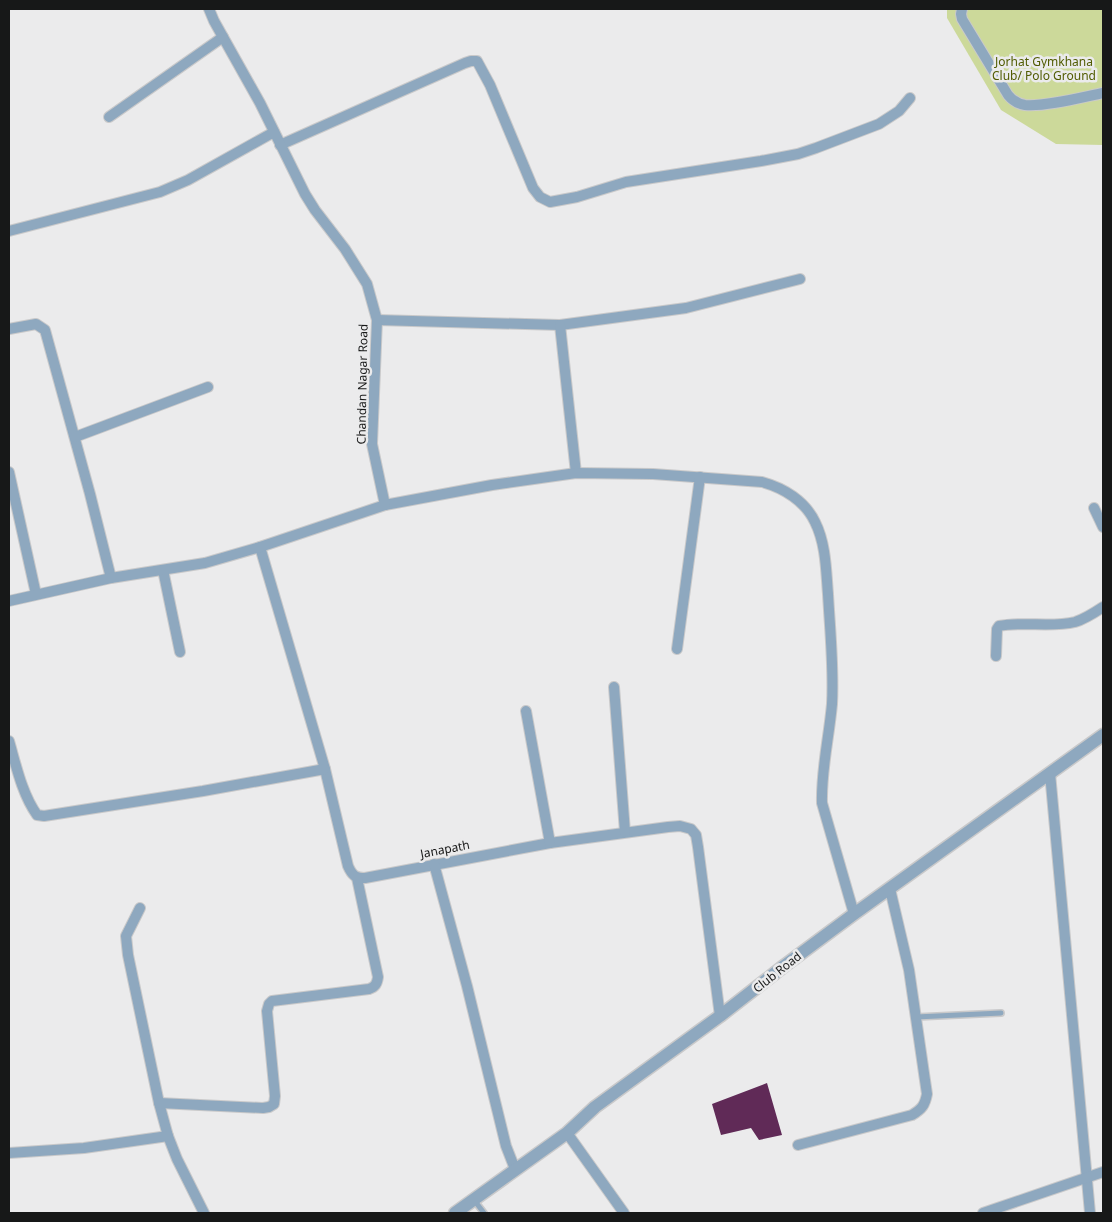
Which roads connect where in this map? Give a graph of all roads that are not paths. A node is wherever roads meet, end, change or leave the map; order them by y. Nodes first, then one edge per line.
1 (209, 9) edge
2 (962, 9) edge
3 (223, 37) junction
4 (1103, 93) edge
5 (910, 98) dead end
6 (109, 117) dead end
7 (274, 132) junction
8 (280, 145) junction
9 (9, 231) edge
10 (800, 279) dead end
11 (376, 320) junction
12 (560, 325) junction
13 (9, 329) edge
14 (208, 386) dead end
15 (74, 437) junction
16 (9, 472) edge
17 (576, 473) junction
18 (700, 477) junction
19 (385, 505) junction
20 (1094, 508) dead end
21 (1103, 527) edge
22 (260, 547) junction
23 (163, 570) junction
24 (111, 578) junction
25 (36, 594) junction
26 (9, 601) edge
27 (1103, 608) edge
28 (677, 649) dead end
29 (180, 652) dead end
30 (996, 656) dead end
31 (614, 687) dead end
32 (526, 711) dead end
33 (1103, 735) edge
34 (9, 741) edge
35 (325, 769) junction
36 (1050, 773) junction
37 (625, 832) junction
38 (550, 843) junction
39 (434, 864) junction
40 (357, 878) junction
41 (890, 888) junction
42 (140, 908) dead end
43 (854, 914) junction
44 (1001, 1013) dead end
45 (720, 1016) junction
46 (916, 1017) junction
47 (159, 1103) junction
48 (567, 1133) junction
49 (168, 1136) junction
50 (798, 1145) dead end
51 (9, 1153) edge
52 (515, 1169) junction
53 (1103, 1172) edge
54 (1087, 1178) junction
55 (474, 1199) junction
56 (204, 1213) edge
57 (455, 1213) edge
58 (484, 1213) edge
59 (624, 1213) edge
60 (983, 1213) edge
61 (1090, 1213) edge

1 - 3 street, Chandan Nagar Road
2 - 4 street
3 - 6 street
3 - 7 street, Chandan Nagar Road
5 - 8 street
7 - 8 street, Chandan Nagar Road
7 - 9 street
8 - 11 street, Chandan Nagar Road
10 - 12 street
11 - 12 street
11 - 19 street, Chandan Nagar Road
12 - 17 street
13 - 15 street
14 - 15 street
15 - 24 street
16 - 25 street
17 - 18 street
17 - 19 street
18 - 28 street
18 - 43 street
19 - 22 street
20 - 21 street
22 - 23 street
22 - 35 street
23 - 24 street
23 - 29 street
24 - 25 street
25 - 26 street
27 - 30 street
31 - 37 street
32 - 38 street
33 - 36 street, Club Road
34 - 35 street
35 - 40 street
36 - 41 street, Club Road
36 - 54 street
37 - 38 street, Janapath
37 - 45 street, Janapath
38 - 39 street, Janapath
39 - 40 street, Janapath
39 - 52 street
40 - 47 street
41 - 43 street, Club Road
41 - 46 street
42 - 47 street
43 - 45 street, Club Road
44 - 46 lane
45 - 48 street, Club Road
46 - 50 street
47 - 49 street
48 - 52 street, Club Road
48 - 59 street
49 - 51 street
49 - 56 street
52 - 55 street, Club Road
53 - 54 street
54 - 60 street
54 - 61 street
55 - 57 street, Club Road
55 - 58 lane

